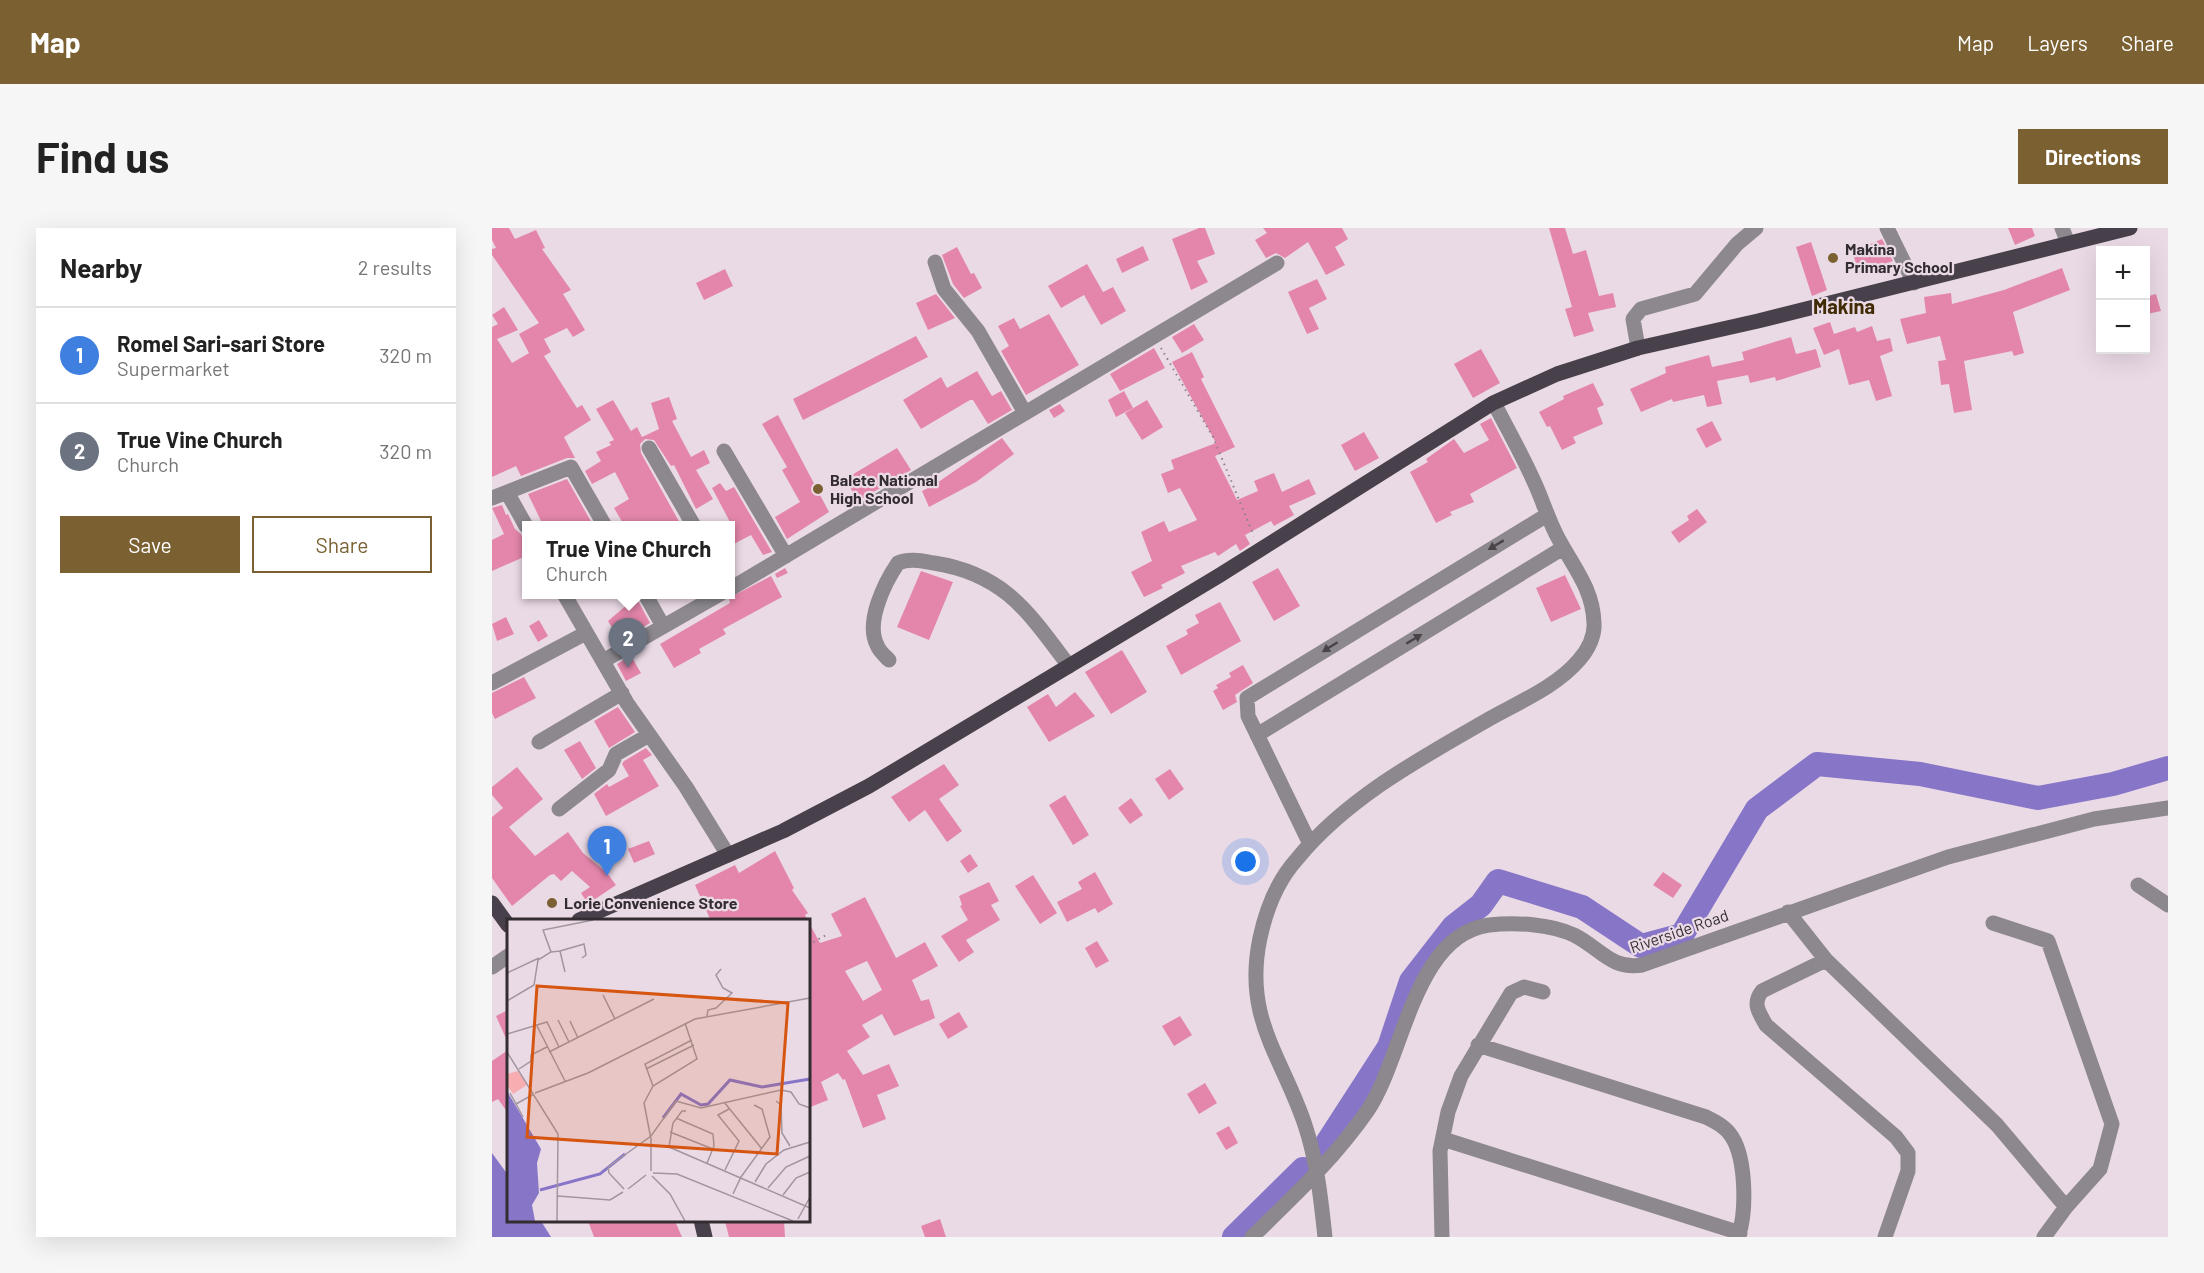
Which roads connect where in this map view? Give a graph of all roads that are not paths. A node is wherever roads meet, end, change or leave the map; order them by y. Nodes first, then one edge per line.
1 (1756, 228) edge
2 (1887, 228) edge
3 (2130, 228) edge
4 (2065, 235) edge
5 (935, 262) dead end
6 (1277, 263) dead end
7 (1914, 283) junction
8 (1638, 348) junction
9 (1494, 403) junction
10 (1025, 413) junction
11 (649, 448) dead end
12 (724, 451) dead end
13 (508, 494) junction
14 (492, 498) edge
15 (1547, 515) junction
16 (523, 521) edge
17 (603, 521) edge
18 (692, 521) edge
19 (1563, 548) junction
20 (786, 556) junction
21 (735, 586) edge
22 (567, 599) edge
23 (648, 599) edge
24 (711, 599) edge
25 (663, 626) junction
26 (586, 633) junction
27 (889, 660) dead end
28 (603, 661) junction
29 (1069, 666) junction
30 (492, 682) edge
31 (622, 693) junction
32 (650, 735) junction
33 (1257, 735) junction
34 (539, 742) dead end
35 (2168, 808) edge
36 (559, 809) dead end
37 (1310, 844) junction
38 (728, 855) junction
39 (2138, 885) dead end
40 (492, 903) edge
41 (2168, 905) edge
42 (1788, 912) junction
43 (584, 919) edge
44 (1994, 923) dead end
45 (507, 924) edge
46 (507, 957) edge
47 (1826, 960) junction
48 (492, 967) edge
49 (1543, 992) dead end
50 (1478, 1045) junction
51 (1443, 1139) junction
52 (1317, 1174) junction
53 (2066, 1207) junction
54 (701, 1222) edge
55 (1739, 1235) edge
56 (705, 1237) edge
57 (1252, 1237) edge
58 (1325, 1237) edge
59 (1442, 1237) edge
60 (1885, 1237) edge
61 (2044, 1237) edge

1 - 8 street
2 - 7 street
3 - 4 main road
4 - 7 main road
5 - 10 street
6 - 10 street
7 - 8 main road
8 - 9 main road
9 - 15 street
9 - 29 main road
10 - 20 street
11 - 18 street
12 - 20 street
13 - 14 street
13 - 16 street
13 - 17 street
15 - 19 street
15 -> 33 street
33 -> 19 street
19 - 37 street
20 - 21 street
22 - 26 street
23 - 25 street
24 - 25 street
25 - 28 street
26 - 28 street
26 - 30 street
27 - 29 street
28 - 31 street
29 - 38 main road
31 - 32 street
31 - 34 street
32 - 36 street
32 - 38 street
33 - 37 street
35 - 42 street, Riverside Road
37 - 52 street
38 - 43 main road
39 - 41 street
40 - 45 main road
42 - 47 street
42 - 52 street, Riverside Road
44 - 53 street
46 - 48 street
47 - 53 street
47 - 60 street
49 - 50 street
50 - 51 street
50 - 55 street
51 - 55 street
51 - 59 street
52 - 57 street, Riverside Road
52 - 58 street
53 - 61 street
54 - 56 main road

